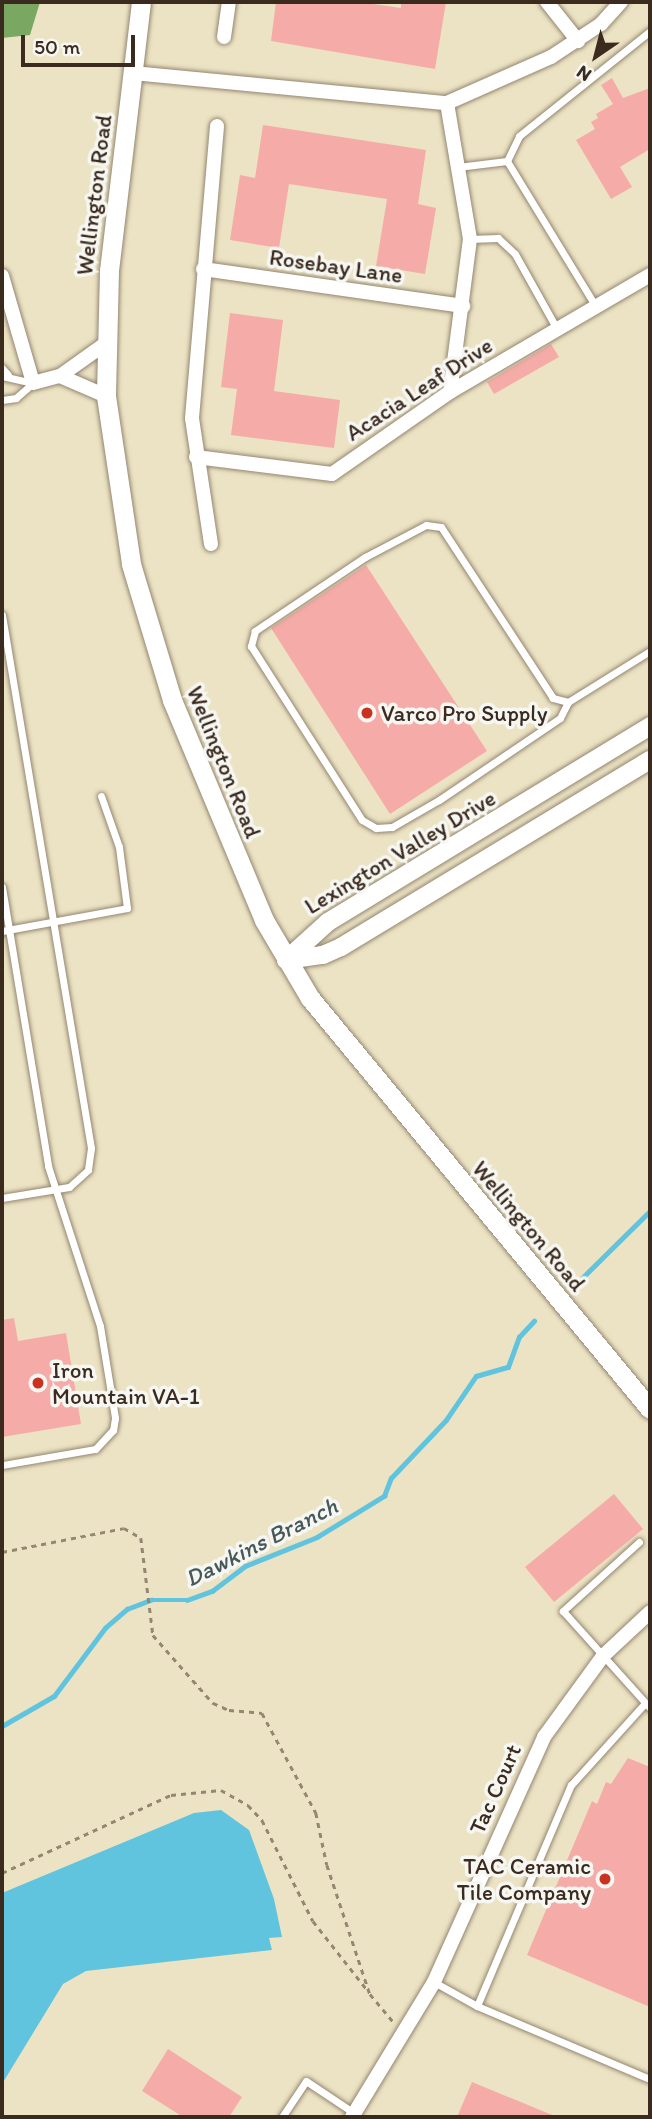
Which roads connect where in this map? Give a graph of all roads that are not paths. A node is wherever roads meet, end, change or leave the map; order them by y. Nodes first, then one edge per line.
1 (141, 2) edge
2 (229, 2) edge
3 (547, 2) edge
4 (621, 2) edge
5 (650, 31) edge
6 (224, 37) dead end
7 (578, 41) junction
8 (133, 73) junction
9 (447, 103) junction
10 (217, 125) dead end
11 (507, 161) junction
12 (458, 167) junction
13 (470, 239) junction
14 (203, 269) junction
15 (650, 275) edge
16 (2, 276) edge
17 (463, 306) junction
18 (596, 307) junction
19 (557, 329) junction
20 (105, 344) junction
21 (2, 368) edge
22 (5, 376) edge
23 (60, 376) junction
24 (33, 383) junction
25 (450, 392) junction
26 (106, 396) junction
27 (2, 400) edge
28 (196, 457) junction
29 (211, 544) dead end
30 (2, 615) edge
31 (4, 645) edge
32 (650, 652) edge
33 (568, 702) junction
34 (650, 726) edge
35 (650, 760) edge
36 (101, 796) dead end
37 (2, 887) edge
38 (52, 922) junction
39 (5, 930) edge
40 (286, 960) junction
41 (53, 1189) junction
42 (2, 1198) edge
43 (650, 1409) edge
44 (2, 1465) edge
45 (639, 1542) dead end
46 (650, 1612) edge
47 (603, 1656) junction
48 (648, 1706) edge
49 (434, 1982) junction
50 (477, 2006) junction
51 (650, 2079) edge
52 (353, 2116) edge
53 (282, 2117) edge

1 - 8 main road, Wellington Road
2 - 6 street
3 - 7 street
4 - 7 street
5 - 11 lane
7 - 9 street
8 - 9 street
8 - 20 main road, Wellington Road
9 - 12 street
10 - 14 street
11 - 12 lane
11 - 18 lane
12 - 13 street
13 - 17 street
13 - 19 lane
14 - 17 street, Rosebay Lane
14 - 28 street
15 - 18 street, Acacia Leaf Drive
16 - 24 street
17 - 25 street
18 - 19 street, Acacia Leaf Drive
19 - 25 street, Acacia Leaf Drive
20 - 23 street
20 - 26 main road, Wellington Road
21 - 22 lane
22 - 24 lane
23 - 24 street
23 - 26 street
24 - 27 lane
25 - 28 street, Acacia Leaf Drive
26 - 40 main road, Wellington Road
28 - 29 street
30 - 31 lane
31 - 38 lane
32 - 33 lane
33 - 33 lane
34 - 40 street, Lexington Valley Drive
35 - 40 street
36 - 38 lane
37 - 39 lane
38 - 39 lane
38 - 41 lane
39 - 41 lane
40 - 43 main road, Wellington Road
41 - 42 lane
41 - 44 lane
45 - 47 lane
46 - 47 street, Tac Court
47 - 48 lane
47 - 49 street, Tac Court
48 - 50 lane
49 - 50 lane
49 - 52 street, Tac Court
50 - 51 lane
52 - 53 lane

